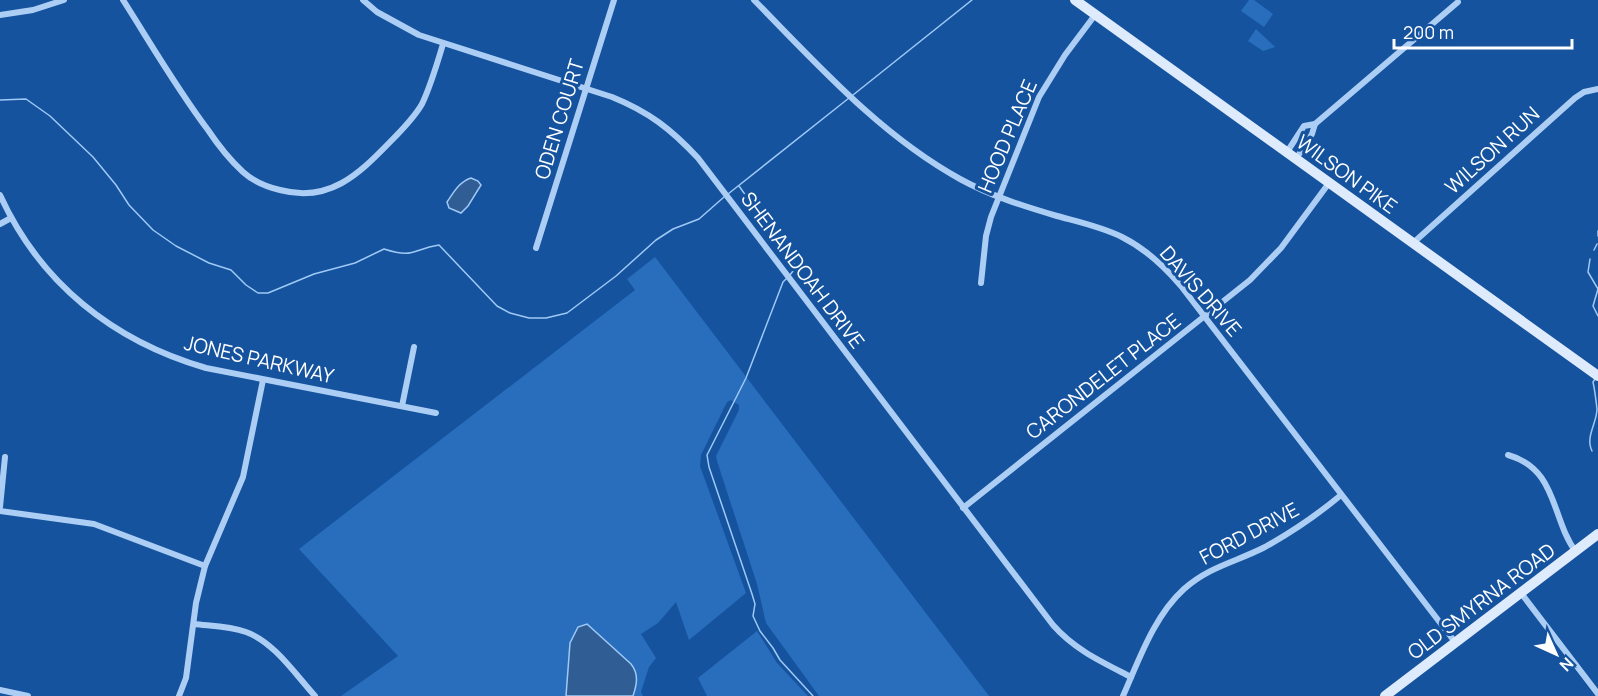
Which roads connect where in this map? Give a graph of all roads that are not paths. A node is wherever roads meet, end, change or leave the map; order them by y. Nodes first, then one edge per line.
1 (64, 0) edge
2 (123, 0) edge
3 (363, 0) edge
4 (614, 0) edge
5 (754, 0) edge
6 (1075, 0) edge
7 (1458, 2) dead end
8 (0, 15) edge
9 (1095, 15) junction
10 (443, 44) junction
11 (586, 88) junction
12 (1598, 89) edge
13 (1315, 124) junction
14 (1291, 156) junction
15 (1329, 183) junction
16 (0, 195) edge
17 (998, 197) junction
18 (10, 218) junction
19 (0, 224) edge
20 (1413, 243) junction
21 (536, 248) dead end
22 (981, 283) dead end
23 (1204, 317) junction
24 (414, 347) dead end
25 (1598, 376) edge
26 (263, 380) junction
27 (402, 406) junction
28 (436, 413) dead end
29 (1508, 455) dead end
30 (5, 457) dead end
31 (1341, 495) junction
32 (963, 508) junction
33 (0, 509) edge
34 (1598, 534) edge
35 (1576, 552) junction
36 (205, 566) junction
37 (1521, 593) junction
38 (194, 624) junction
39 (1455, 642) junction
40 (1131, 677) junction
41 (0, 690) edge
42 (1598, 694) edge
43 (28, 696) edge
44 (179, 696) edge
45 (315, 696) edge
46 (1123, 696) edge
47 (1385, 696) edge

1 - 8 street
2 - 10 street
3 - 10 street, SHENANDOAH DRIVE
4 - 11 street, ODEN COURT
5 - 17 street, DAVIS DRIVE
6 - 9 main road, WILSON PIKE
7 - 13 street
9 - 14 main road, WILSON PIKE
9 - 17 street, HOOD PLACE
10 - 11 street, SHENANDOAH DRIVE
11 - 21 street, ODEN COURT
11 - 32 street, SHENANDOAH DRIVE
12 - 20 street, WILSON RUN
13 - 14 street
13 - 14 street
14 - 15 main road, WILSON PIKE
15 - 20 main road, WILSON PIKE
15 - 23 street, CARONDELET PLACE
16 - 18 street, JONES PARKWAY
17 - 22 street, HOOD PLACE
17 - 23 street, DAVIS DRIVE
18 - 19 street
18 - 26 street, JONES PARKWAY
20 - 25 main road, WILSON PIKE
23 - 31 street, DAVIS DRIVE
23 - 32 street, CARONDELET PLACE
24 - 27 street
26 - 27 street, JONES PARKWAY
26 - 36 street
27 - 28 street, JONES PARKWAY
29 - 35 street
30 - 33 street
31 - 39 street, DAVIS DRIVE
31 - 40 street, FORD DRIVE
32 - 40 street, SHENANDOAH DRIVE
33 - 36 street
34 - 35 main road, OLD SMYRNA ROAD
35 - 37 main road, OLD SMYRNA ROAD
36 - 38 street
37 - 39 main road, OLD SMYRNA ROAD
37 - 42 street
38 - 44 street
38 - 45 street
39 - 47 main road, OLD SMYRNA ROAD
40 - 46 street, FORD DRIVE
41 - 43 street

